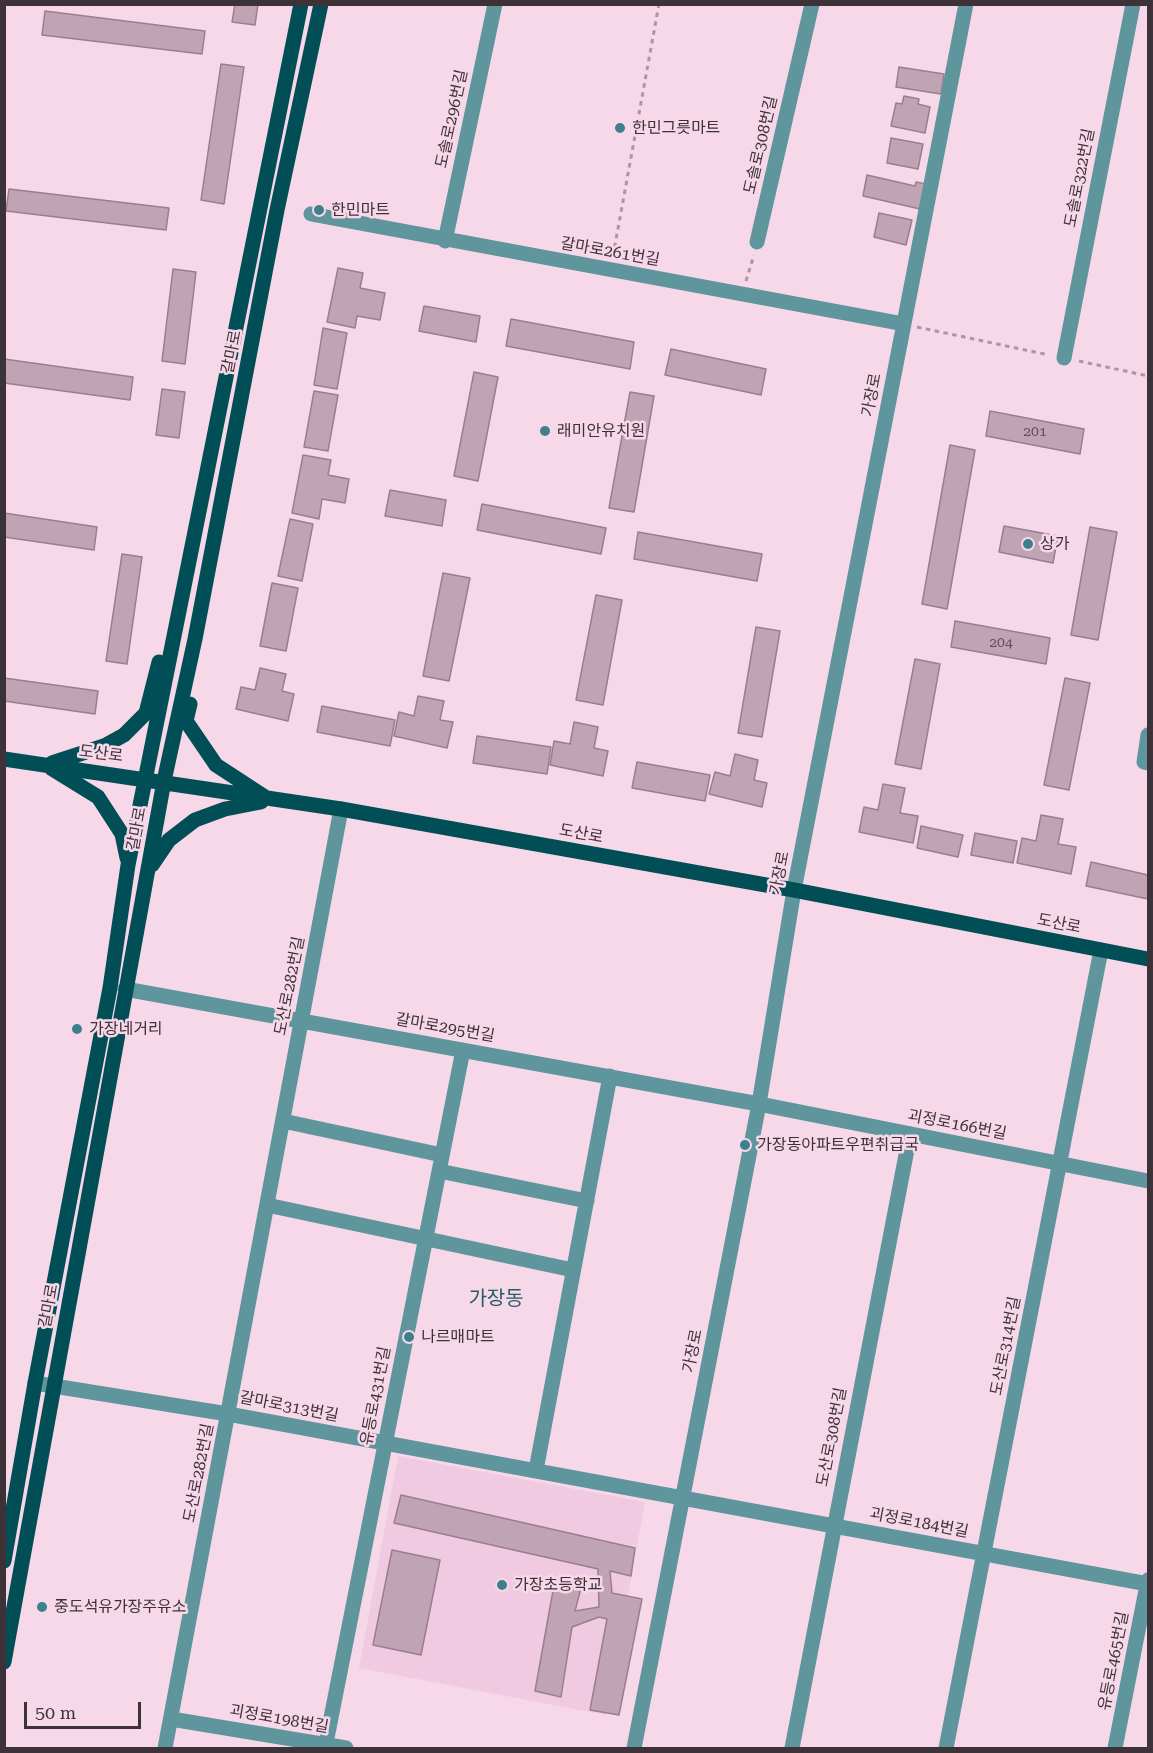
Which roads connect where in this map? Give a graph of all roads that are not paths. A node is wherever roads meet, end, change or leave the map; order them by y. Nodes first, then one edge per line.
1 (301, 4) edge
2 (321, 4) edge
3 (495, 4) edge
4 (812, 4) edge
5 (966, 4) edge
6 (1132, 4) edge
7 (311, 214) dead end
8 (445, 241) junction
9 (758, 242) road end
10 (904, 324) junction
11 (1064, 358) road end
12 (174, 639) junction
13 (195, 639) junction
14 (1149, 735) edge
15 (4, 759) edge
16 (1149, 763) edge
17 (46, 765) junction
18 (145, 778) junction
19 (164, 781) junction
20 (270, 800) junction
21 (341, 809) junction
22 (128, 865) junction
23 (148, 872) junction
24 (794, 890) junction
25 (1101, 950) junction
26 (1149, 959) edge
27 (125, 990) junction
28 (302, 1020) junction
29 (463, 1050) junction
30 (610, 1077) junction
31 (759, 1104) junction
32 (283, 1121) junction
33 (910, 1134) junction
34 (442, 1155) junction
35 (1060, 1164) junction
36 (439, 1172) junction
37 (1149, 1181) edge
38 (587, 1201) junction
39 (267, 1205) junction
40 (426, 1239) junction
41 (573, 1270) junction
42 (35, 1383) junction
43 (52, 1386) junction
44 (228, 1414) junction
45 (385, 1443) junction
46 (536, 1470) junction
47 (683, 1496) junction
48 (833, 1525) junction
49 (984, 1553) junction
50 (4, 1561) edge
51 (1148, 1583) edge
52 (4, 1662) edge
53 (171, 1719) junction
54 (325, 1747) edge
55 (165, 1749) edge
56 (346, 1749) edge
57 (634, 1749) edge
58 (792, 1749) edge
59 (946, 1749) edge
60 (1115, 1749) edge

1 - 12 main road, 갈마로
2 - 13 main road, 갈마로
3 - 8 street, 도솔로296번길
4 - 9 street, 도솔로308번길
5 - 10 street, 가장로
6 - 11 street, 도솔로322번길
7 - 8 street, 갈마로261번길
8 - 10 street, 갈마로261번길
10 - 24 street, 가장로
12 - 17 main road
12 - 18 main road, 갈마로
13 - 19 main road, 갈마로
13 - 20 main road
14 - 16 street
15 - 17 main road, 도산로
17 - 18 main road, 도산로
17 - 22 main road
18 - 19 main road, 도산로
18 - 22 main road, 갈마로
19 - 20 main road, 도산로
19 - 23 main road, 갈마로
20 - 21 main road, 도산로
20 - 23 main road
21 - 24 main road, 도산로
21 - 28 street, 도산로282번길
22 - 42 main road, 갈마로
23 - 27 main road, 갈마로
24 - 25 main road, 도산로
24 - 31 street, 가장로
25 - 26 main road, 도산로
25 - 35 street, 도산로314번길
27 - 28 street, 갈마로295번길
27 - 43 main road, 갈마로
28 - 29 street, 갈마로295번길
28 - 32 street, 도산로282번길
29 - 30 street, 갈마로295번길
29 - 34 street, 유등로431번길
30 - 31 street, 갈마로295번길
30 - 38 street
31 - 33 street, 괴정로166번길
31 - 47 street, 가장로
32 - 34 street
32 - 39 street, 도산로282번길
33 - 35 street, 괴정로166번길
33 - 48 street, 도산로308번길
34 - 36 street, 유등로431번길
35 - 37 street, 괴정로166번길
35 - 49 street, 도산로314번길
36 - 38 street
36 - 40 street, 유등로431번길
38 - 41 street
39 - 40 street
39 - 44 street, 도산로282번길
40 - 41 street
40 - 45 street, 유등로431번길
41 - 46 street
42 - 43 street, 갈마로313번길
42 - 50 main road, 갈마로
43 - 44 street, 갈마로313번길
43 - 52 main road, 갈마로
44 - 45 street, 갈마로313번길
44 - 53 street, 도산로282번길
45 - 46 street, 갈마로313번길
45 - 54 street, 유등로431번길
46 - 47 street, 갈마로313번길
47 - 48 street, 괴정로184번길
47 - 57 street, 가장로
48 - 49 street, 괴정로184번길
48 - 58 street, 도산로308번길
49 - 51 street, 괴정로184번길
49 - 59 street, 도산로314번길
51 - 60 street, 유등로465번길
53 - 54 street, 괴정로198번길
53 - 55 street, 도산로282번길
54 - 56 street, 괴정로198번길

